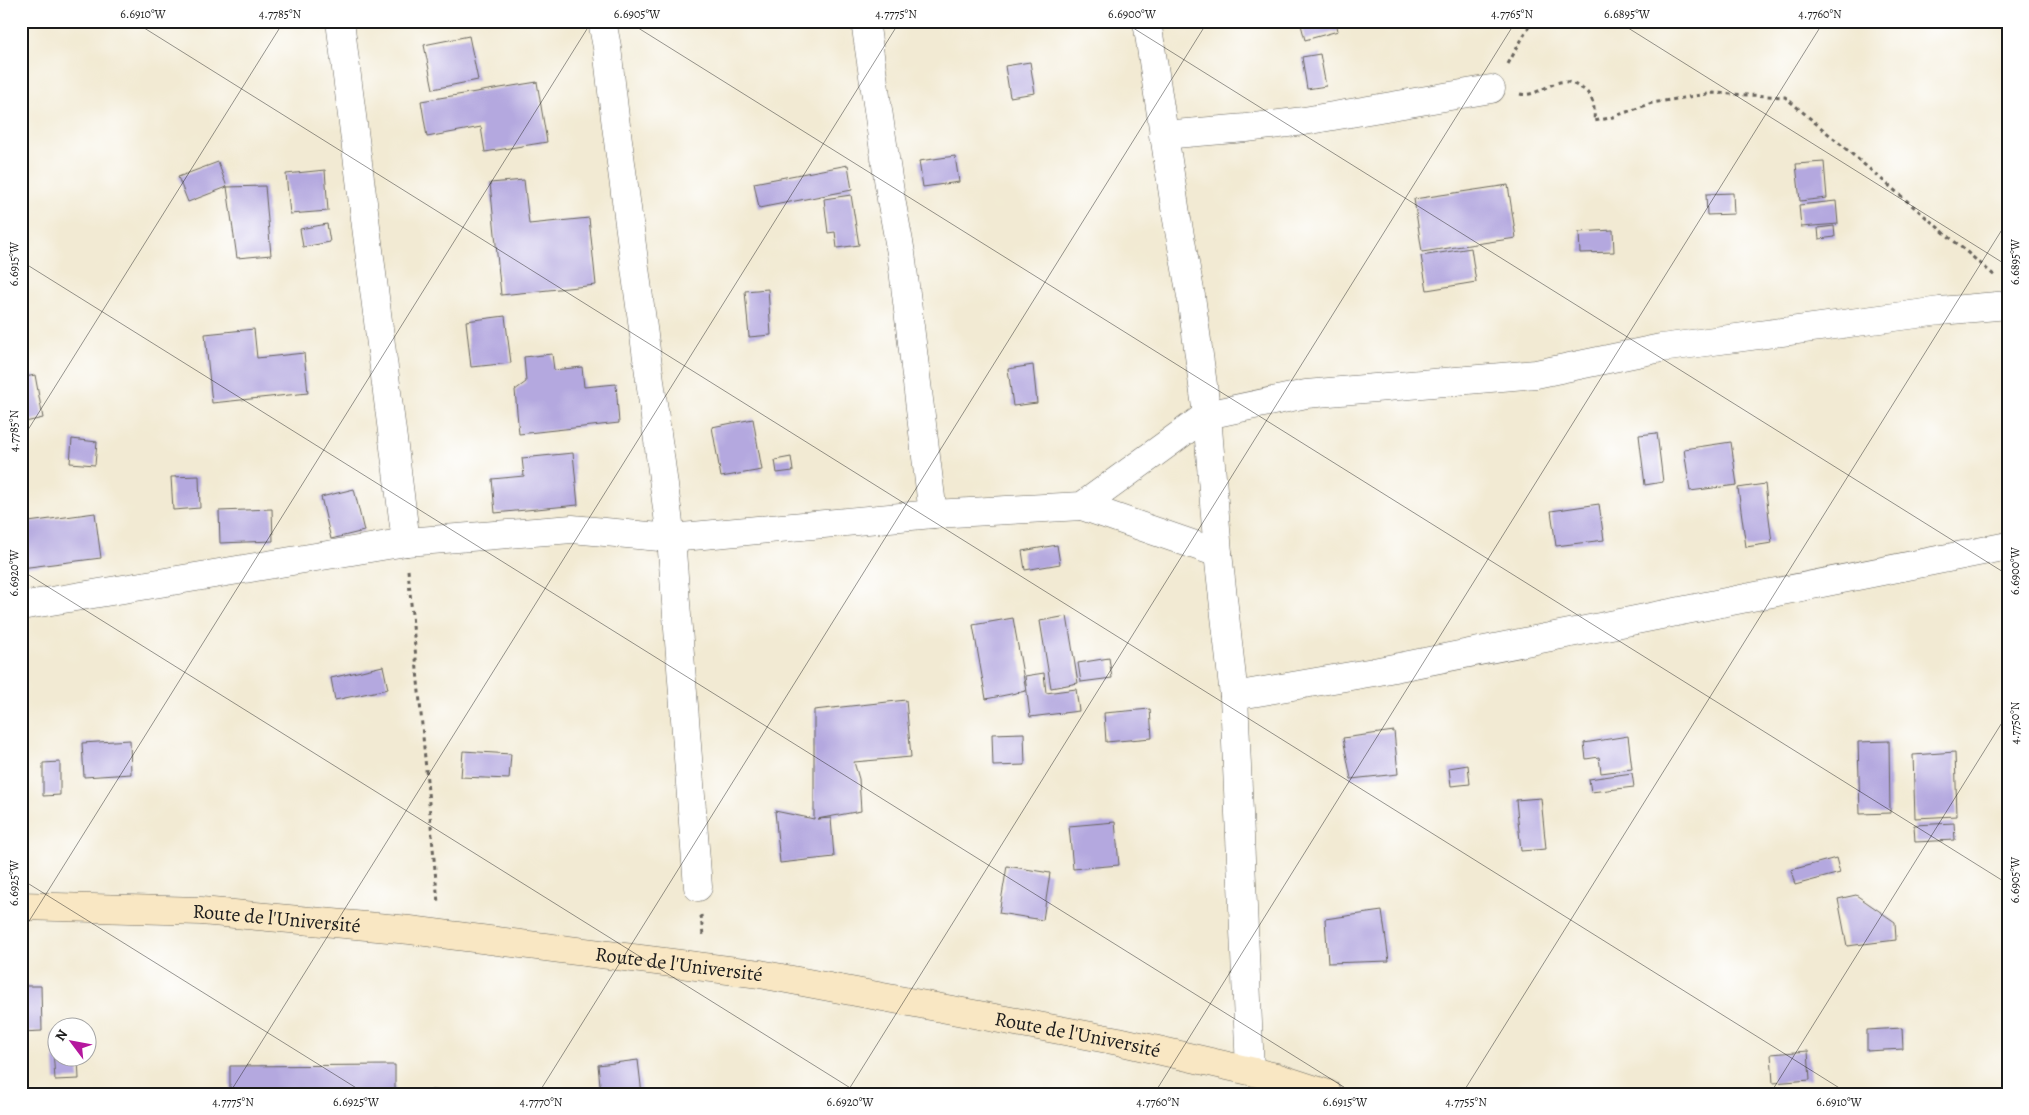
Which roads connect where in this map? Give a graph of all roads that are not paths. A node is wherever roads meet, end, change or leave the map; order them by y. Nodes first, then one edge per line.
1 (340, 21) edge
2 (602, 21) edge
3 (865, 21) edge
4 (1147, 21) edge
5 (1491, 89) road end
6 (1163, 135) junction
7 (2004, 293) edge
8 (1207, 415) junction
9 (1082, 506) junction
10 (933, 514) junction
11 (670, 538) junction
12 (406, 542) junction
13 (2008, 546) edge
14 (1218, 553) junction
15 (21, 606) edge
16 (1234, 696) junction
17 (698, 887) road end
18 (21, 906) edge
19 (1250, 1070) junction
20 (1328, 1094) edge

1 - 12 street
2 - 11 street
3 - 10 street
4 - 6 street
5 - 6 street
6 - 8 street
7 - 8 street
8 - 9 street
8 - 14 street
9 - 10 street
9 - 14 street
10 - 11 street
11 - 12 street
11 - 17 street
12 - 15 street
13 - 16 street
14 - 16 street
16 - 19 street
18 - 19 street, Route de l'Université
19 - 20 street, Route de l'Université

